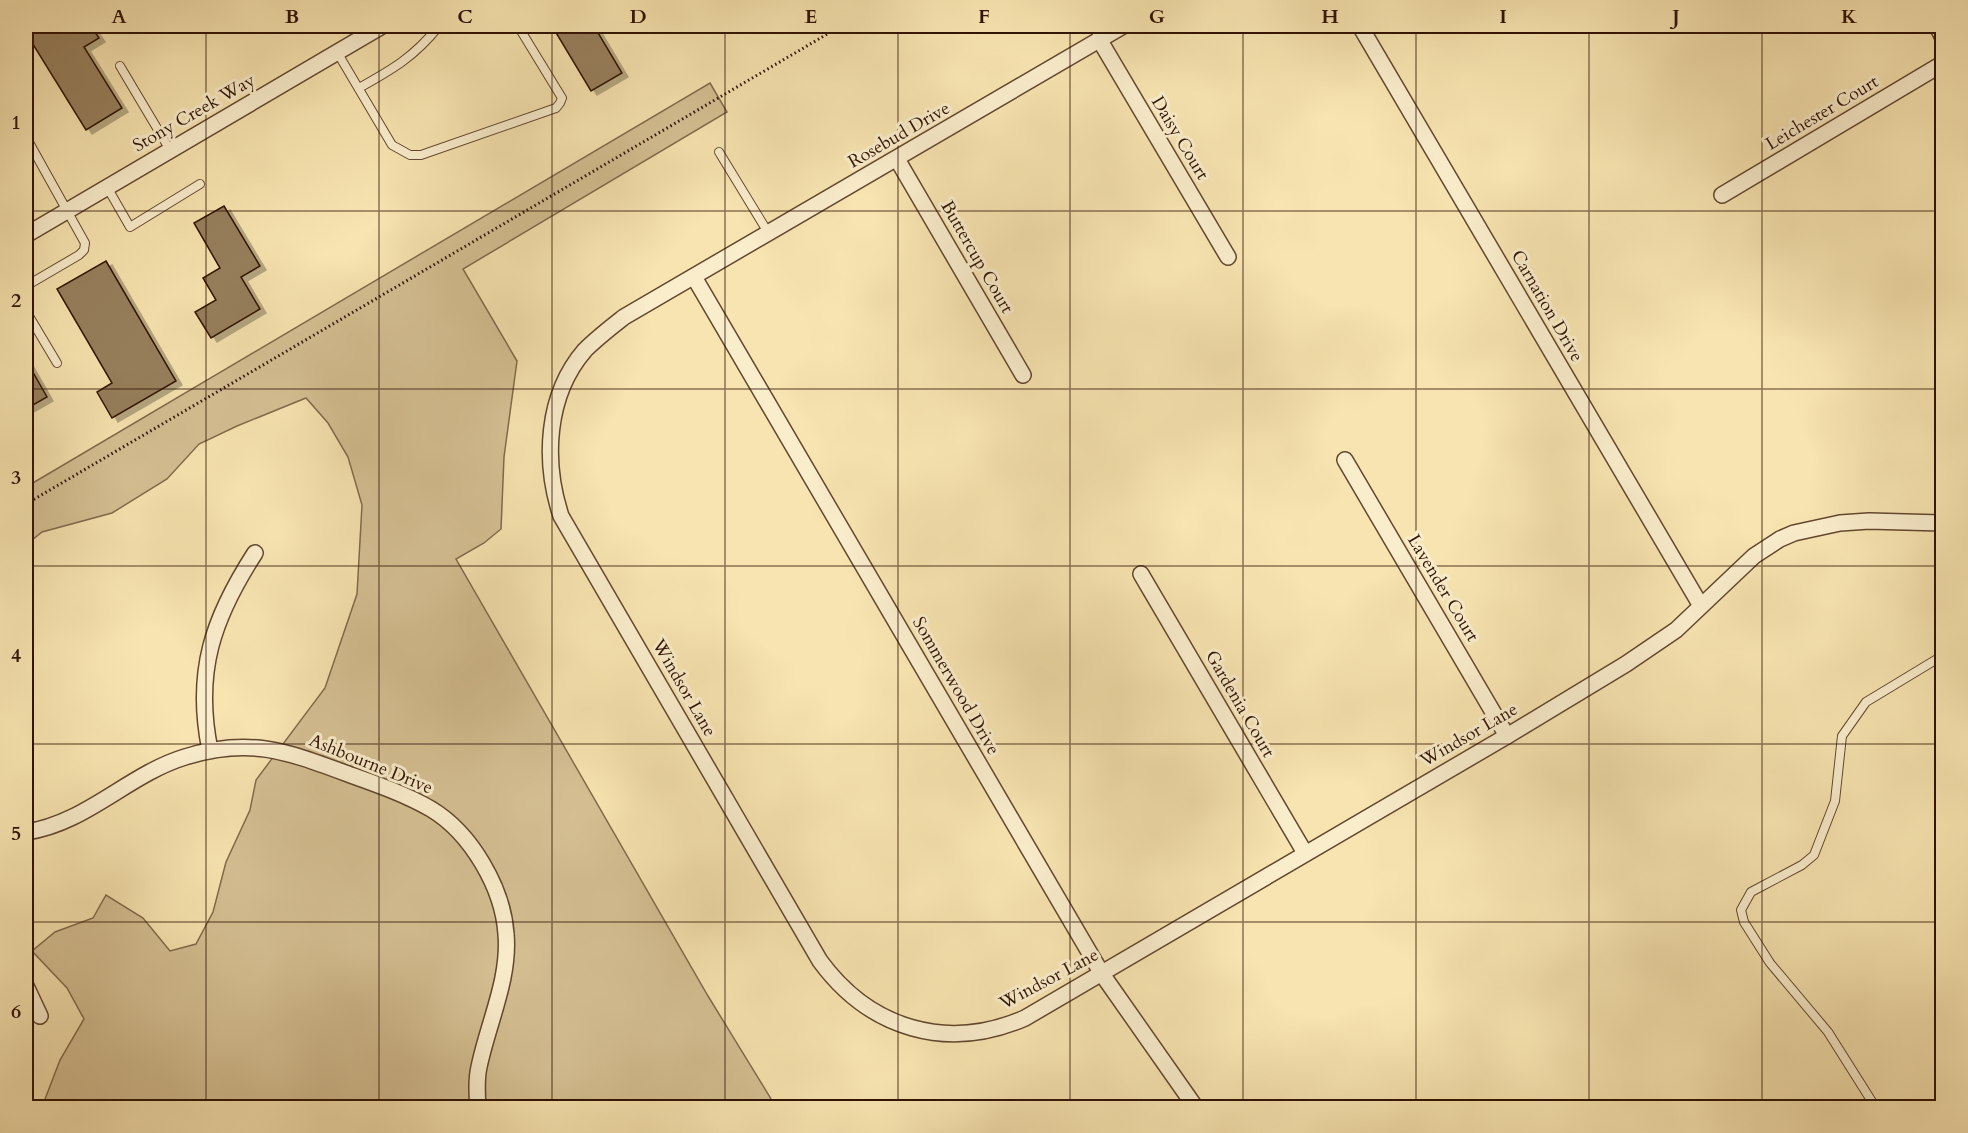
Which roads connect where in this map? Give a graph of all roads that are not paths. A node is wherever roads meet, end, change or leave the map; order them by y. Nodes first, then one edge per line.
1 (382, 26) edge
2 (439, 26) edge
3 (518, 26) edge
4 (1123, 26) edge
5 (1360, 26) edge
6 (1937, 26) edge
7 (1942, 36) edge
8 (1099, 39) junction
9 (337, 52) junction
10 (1942, 64) edge
11 (120, 66) dead end
12 (359, 88) junction
13 (26, 137) edge
14 (170, 150) junction
15 (719, 152) dead end
16 (897, 159) junction
17 (200, 184) dead end
18 (107, 187) junction
19 (1722, 195) dead end
20 (67, 211) junction
21 (769, 234) junction
22 (26, 235) edge
23 (1228, 257) dead end
24 (694, 277) junction
25 (26, 286) edge
26 (26, 311) edge
27 (57, 363) dead end
28 (1023, 375) dead end
29 (1345, 460) dead end
30 (1942, 524) edge
31 (255, 553) dead end
32 (1141, 574) dead end
33 (1701, 606) junction
34 (1942, 656) edge
35 (1507, 736) junction
36 (210, 750) junction
37 (26, 832) edge
38 (1305, 853) junction
39 (1102, 974) junction
40 (26, 986) edge
41 (40, 1016) dead end
42 (478, 1107) edge
43 (1196, 1107) edge
44 (1876, 1107) edge

1 - 9 street, Stony Creek Way
2 - 12 lane
3 - 12 lane
4 - 8 street, Rosebud Drive
5 - 33 street, Carnation Drive
6 - 7 street
8 - 16 street, Rosebud Drive
8 - 23 street, Daisy Court
9 - 12 lane
9 - 14 street, Stony Creek Way
10 - 19 street, Leichester Court
11 - 14 lane
13 - 20 lane
14 - 18 street, Stony Creek Way
15 - 21 lane
16 - 21 street, Rosebud Drive
16 - 28 street, Buttercup Court
17 - 18 lane
18 - 20 street, Stony Creek Way
20 - 22 street, Stony Creek Way
20 - 25 lane
21 - 24 street, Rosebud Drive
24 - 39 street, Sommerwood Drive
24 - 39 street, Windsor Lane
26 - 27 lane
29 - 35 street, Lavender Court
30 - 33 street, Windsor Lane
31 - 36 street
32 - 38 street, Gardenia Court
33 - 35 street, Windsor Lane
34 - 44 lane
35 - 38 street, Windsor Lane
36 - 37 street, Ashbourne Drive
36 - 42 street, Ashbourne Drive
38 - 39 street, Windsor Lane
39 - 43 street, Sommerwood Drive
40 - 41 street

